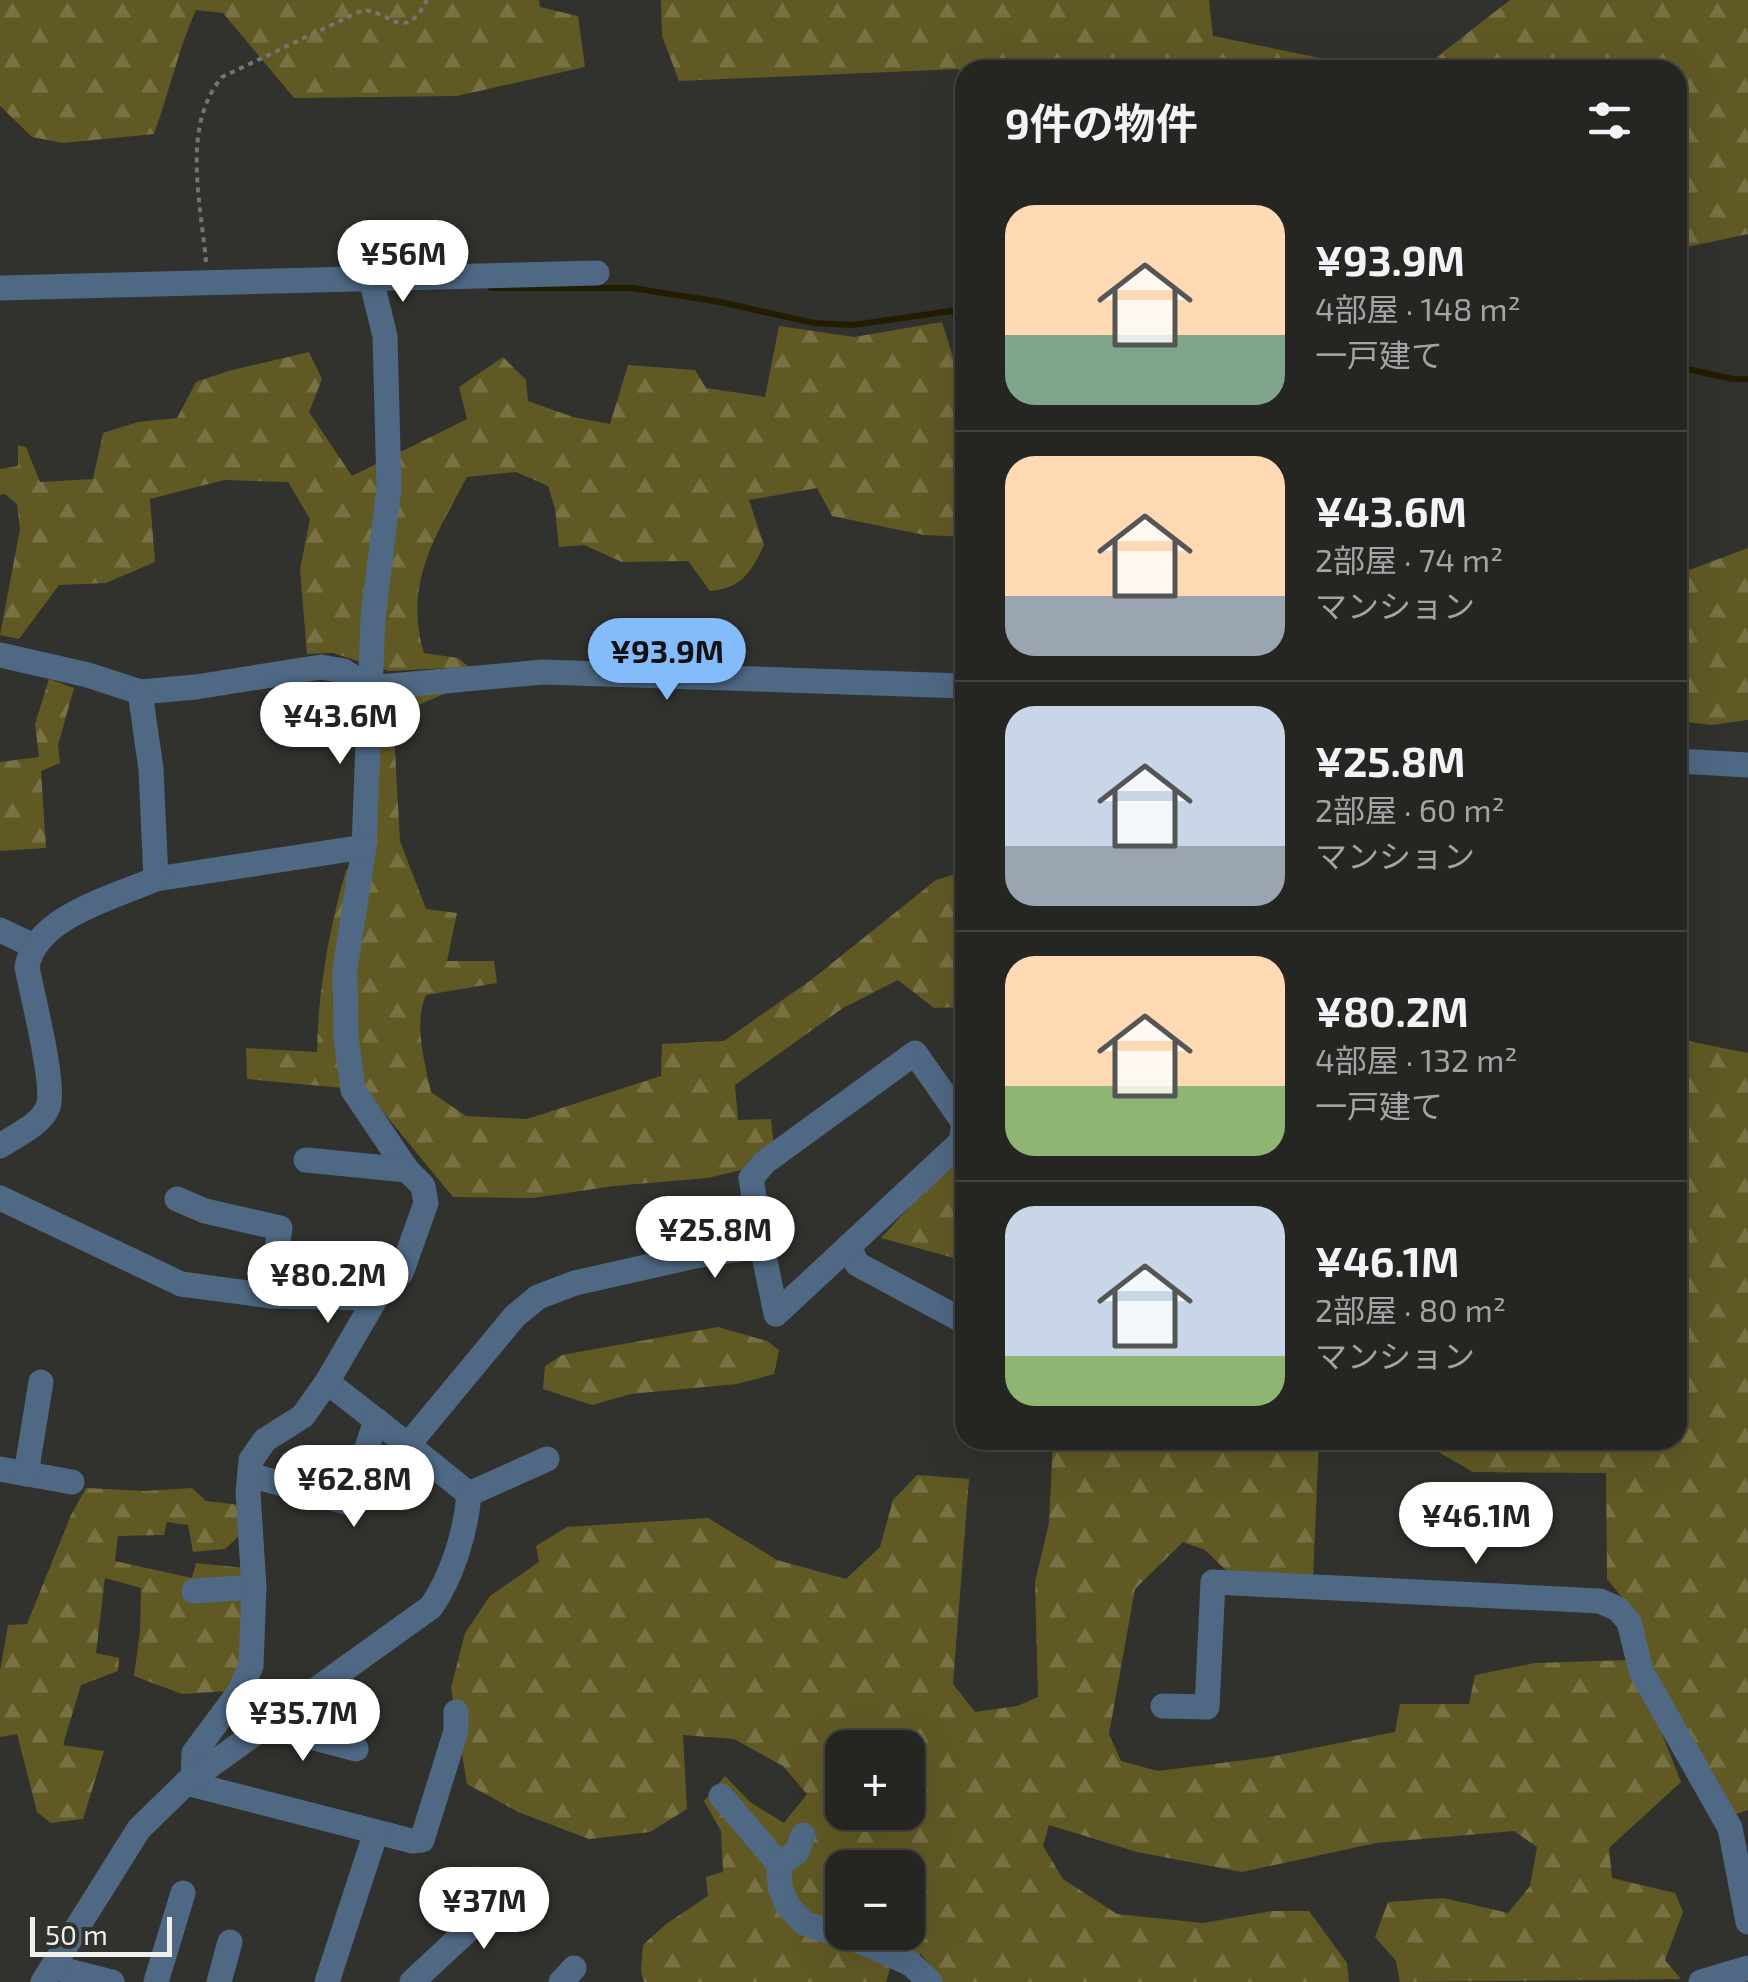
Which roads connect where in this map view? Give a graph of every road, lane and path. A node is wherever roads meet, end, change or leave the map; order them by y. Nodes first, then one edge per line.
1 (426, 0) edge
2 (597, 273) dead end
3 (208, 282) junction
4 (372, 285) junction
5 (0, 288) edge
6 (1, 658) edge
7 (955, 686) edge
8 (368, 688) junction
9 (140, 692) junction
10 (1687, 761) edge
11 (1748, 765) edge
12 (364, 847) junction
13 (156, 879) junction
14 (0, 930) edge
15 (34, 946) junction
16 (955, 1110) edge
17 (0, 1146) edge
18 (955, 1148) edge
19 (306, 1160) dead end
20 (407, 1170) junction
21 (0, 1198) edge
22 (177, 1199) dead end
23 (762, 1246) junction
24 (849, 1246) junction
25 (270, 1296) junction
26 (376, 1298) junction
27 (955, 1317) edge
28 (42, 1382) dead end
29 (327, 1382) junction
30 (376, 1420) junction
31 (408, 1445) junction
32 (547, 1460) dead end
33 (0, 1469) edge
34 (26, 1474) junction
35 (250, 1475) junction
36 (72, 1482) dead end
37 (468, 1494) junction
38 (254, 1587) junction
39 (194, 1590) dead end
40 (1162, 1706) dead end
41 (456, 1712) dead end
42 (264, 1725) junction
43 (356, 1750) dead end
44 (189, 1780) junction
45 (722, 1796) dead end
46 (1739, 1825) edge
47 (376, 1832) junction
48 (803, 1835) dead end
49 (779, 1864) junction
50 (476, 1879) dead end
51 (183, 1892) dead end
52 (1748, 1922) edge
53 (230, 1942) dead end
54 (1748, 1968) edge
55 (48, 1975) edge
56 (420, 1980) edge
57 (112, 1982) edge
58 (156, 1982) edge
59 (219, 1982) edge
60 (327, 1982) edge
61 (930, 1982) edge
62 (1701, 1982) edge

1 - 3 path
2 - 4 street
3 - 4 street
3 - 5 street
4 - 8 street
6 - 9 street
7 - 8 street
8 - 9 street
8 - 12 street
9 - 13 street
10 - 11 street
12 - 13 street
12 - 20 street
13 - 15 street
14 - 15 street
15 - 17 street
16 - 23 street
18 - 24 street
19 - 20 street
20 - 26 street
21 - 25 street
22 - 25 street
23 - 24 street
23 - 31 street
24 - 27 street
25 - 26 street
26 - 29 street
28 - 34 street
29 - 30 street
29 - 35 street
30 - 31 street
30 - 35 street
31 - 37 street
32 - 37 street
33 - 34 street
34 - 36 street
35 - 38 street
37 - 42 street
38 - 39 street
38 - 44 street
40 - 46 street
41 - 47 street
42 - 43 street
42 - 44 street
44 - 47 street
44 - 55 street
45 - 49 street
46 - 52 street
47 - 60 street
48 - 49 street
49 - 61 street
50 - 56 street
51 - 58 street
53 - 59 street
54 - 62 street
55 - 57 street

